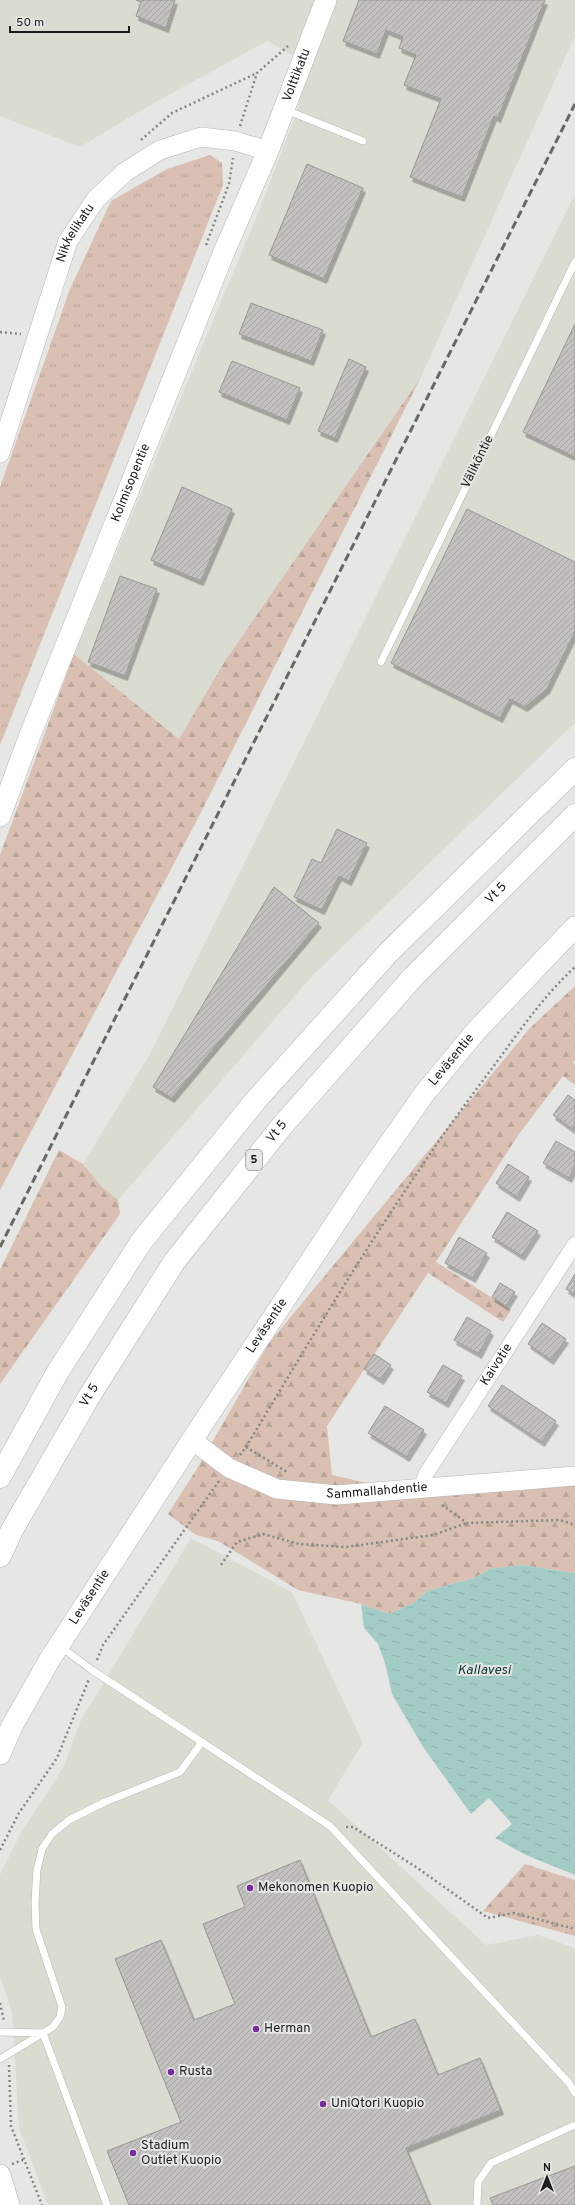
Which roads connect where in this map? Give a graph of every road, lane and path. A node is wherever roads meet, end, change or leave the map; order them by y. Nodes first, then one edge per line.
1 (326, 0) edge
2 (284, 109) junction
3 (363, 141) dead end
4 (268, 151) junction
5 (575, 262) edge
6 (0, 332) edge
7 (24, 334) dead end
8 (0, 453) edge
9 (381, 662) dead end
10 (575, 769) edge
11 (575, 815) edge
12 (0, 816) edge
13 (575, 927) edge
14 (575, 968) edge
15 (575, 1244) edge
16 (192, 1440) junction
17 (246, 1447) dead end
18 (229, 1468) junction
19 (575, 1476) edge
20 (0, 1477) edge
21 (421, 1488) junction
22 (467, 1523) junction
23 (575, 1525) edge
24 (0, 1556) edge
25 (222, 1565) dead end
26 (59, 1645) junction
27 (92, 1670) junction
28 (202, 1742) junction
29 (0, 1754) edge
30 (330, 1826) junction
31 (0, 1850) edge
32 (575, 1929) edge
33 (0, 2003) edge
34 (4, 2033) edge
35 (43, 2033) junction
36 (9, 2052) junction
37 (0, 2059) edge
38 (575, 2093) edge
39 (575, 2126) edge
40 (0, 2175) edge
41 (9, 2205) edge
42 (42, 2205) edge
43 (107, 2205) edge
44 (477, 2205) edge

1 - 2 main road, Volttikatu
2 - 3 lane
2 - 4 main road, Volttikatu
4 - 8 street, Nikkelikatu
4 - 12 main road, Kolmisopentie
5 - 9 lane, Väliköntie
6 - 7 path
10 - 20 highway
11 - 24 highway, Vt 5 / 5
13 - 16 main road, Leväsentie
14 - 17 path
15 - 21 street, Kaivotie
16 - 18 street, Sammallahdentie
16 - 26 main road, Leväsentie
18 - 21 street, Sammallahdentie
18 - 27 path
19 - 21 street, Sammallahdentie
21 - 22 path
22 - 23 path
22 - 25 path
26 - 27 lane
26 - 29 main road, Leväsentie
27 - 28 lane
27 - 31 path
28 - 30 lane
28 - 35 lane
30 - 32 path
30 - 38 lane
33 - 34 path
34 - 35 lane
35 - 36 lane
35 - 43 lane
36 - 37 lane
36 - 42 path
39 - 44 lane
40 - 41 main road

